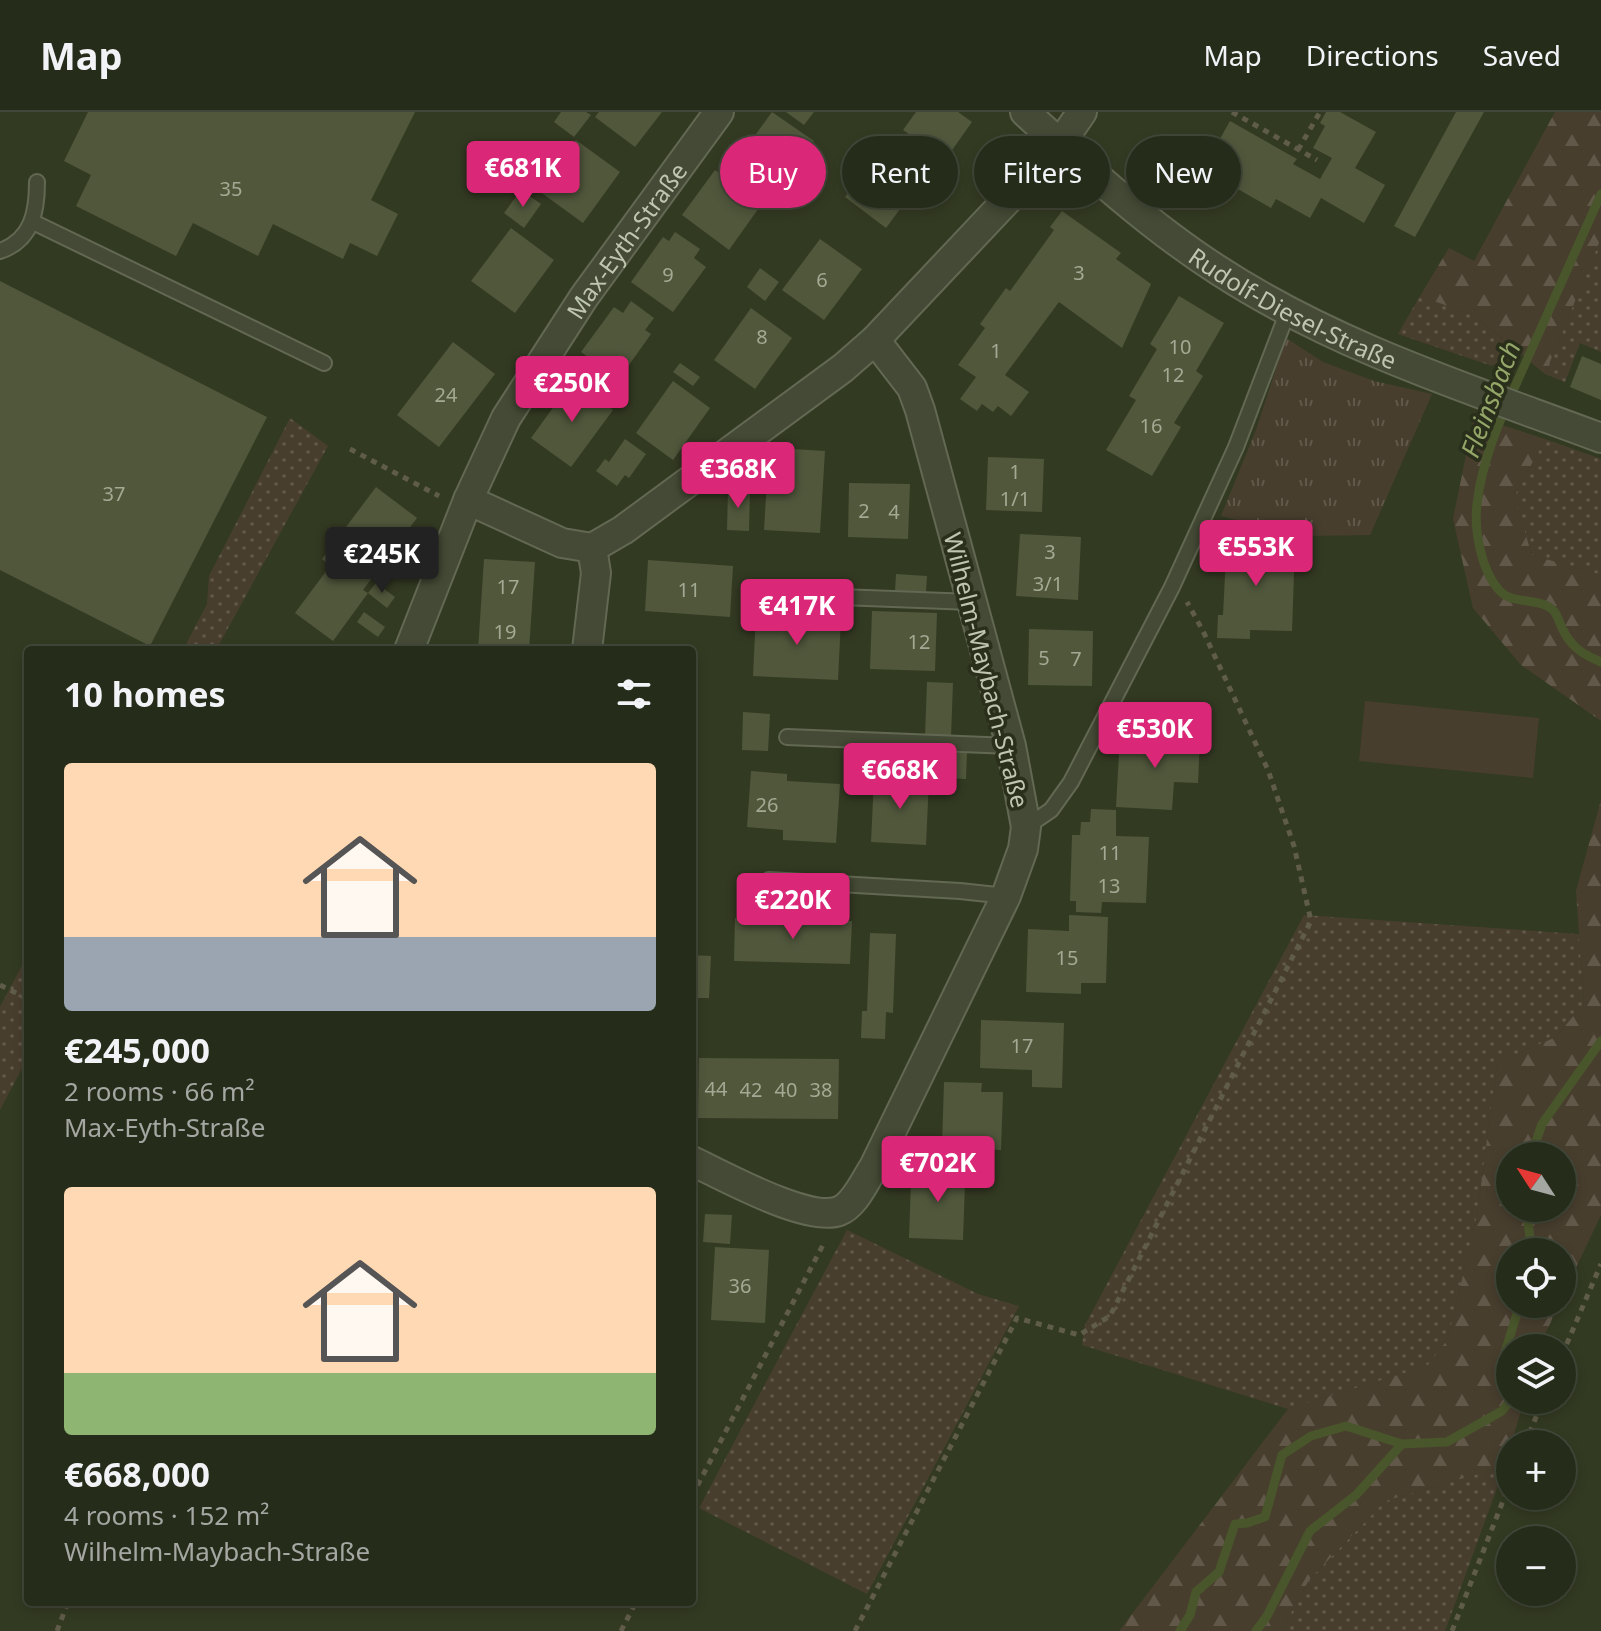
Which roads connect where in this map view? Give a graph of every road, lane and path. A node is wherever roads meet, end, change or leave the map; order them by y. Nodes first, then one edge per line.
1 (719, 112) edge
2 (1025, 112) edge
3 (1082, 112) edge
4 (1232, 112) edge
5 (1320, 112) edge
6 (1051, 136) edge
7 (1066, 136) edge
8 (1298, 150) junction
9 (1317, 160) dead end
10 (37, 182) dead end
11 (1110, 188) edge
12 (1000, 208) edge
13 (33, 222) junction
14 (0, 251) edge
15 (1288, 311) junction
16 (875, 340) junction
17 (324, 363) dead end
18 (1601, 438) edge
19 (350, 449) dead end
20 (467, 503) junction
21 (592, 548) junction
22 (1172, 587) junction
23 (787, 595) dead end
24 (972, 602) junction
25 (411, 646) edge
26 (587, 646) edge
27 (787, 737) dead end
28 (1011, 746) junction
29 (1026, 827) junction
30 (769, 880) dead end
31 (1006, 896) junction
32 (0, 985) edge
33 (24, 997) edge
34 (696, 1163) edge
35 (839, 1211) junction
36 (1601, 1264) edge
37 (1571, 1334) edge
38 (696, 1488) edge
39 (1499, 1510) edge
40 (66, 1606) edge
41 (634, 1606) edge
42 (57, 1631) edge
43 (621, 1631) edge
44 (855, 1631) edge
45 (1452, 1631) edge

1 - 20 street, Max-Eyth-Straße
2 - 6 street, Rudolf-Diesel-Straße
3 - 7 street
4 - 8 path
5 - 8 path
8 - 9 path
10 - 13 lane
11 - 15 street, Rudolf-Diesel-Straße
12 - 16 street
13 - 14 lane
13 - 17 lane
15 - 18 street, Rudolf-Diesel-Straße
15 - 22 lane
16 - 21 street
16 - 24 street, Wilhelm-Maybach-Straße
19 - 20 path
20 - 21 street
20 - 25 street, Max-Eyth-Straße
21 - 26 street
22 - 29 lane
22 - 44 path
23 - 24 lane
24 - 28 street, Wilhelm-Maybach-Straße
27 - 28 lane
28 - 29 street, Wilhelm-Maybach-Straße
29 - 31 street, Wilhelm-Maybach-Straße
30 - 31 lane
31 - 35 street, Wilhelm-Maybach-Straße
32 - 33 path
34 - 35 street
35 - 38 path
36 - 37 path
39 - 45 path
40 - 42 path
41 - 43 path

